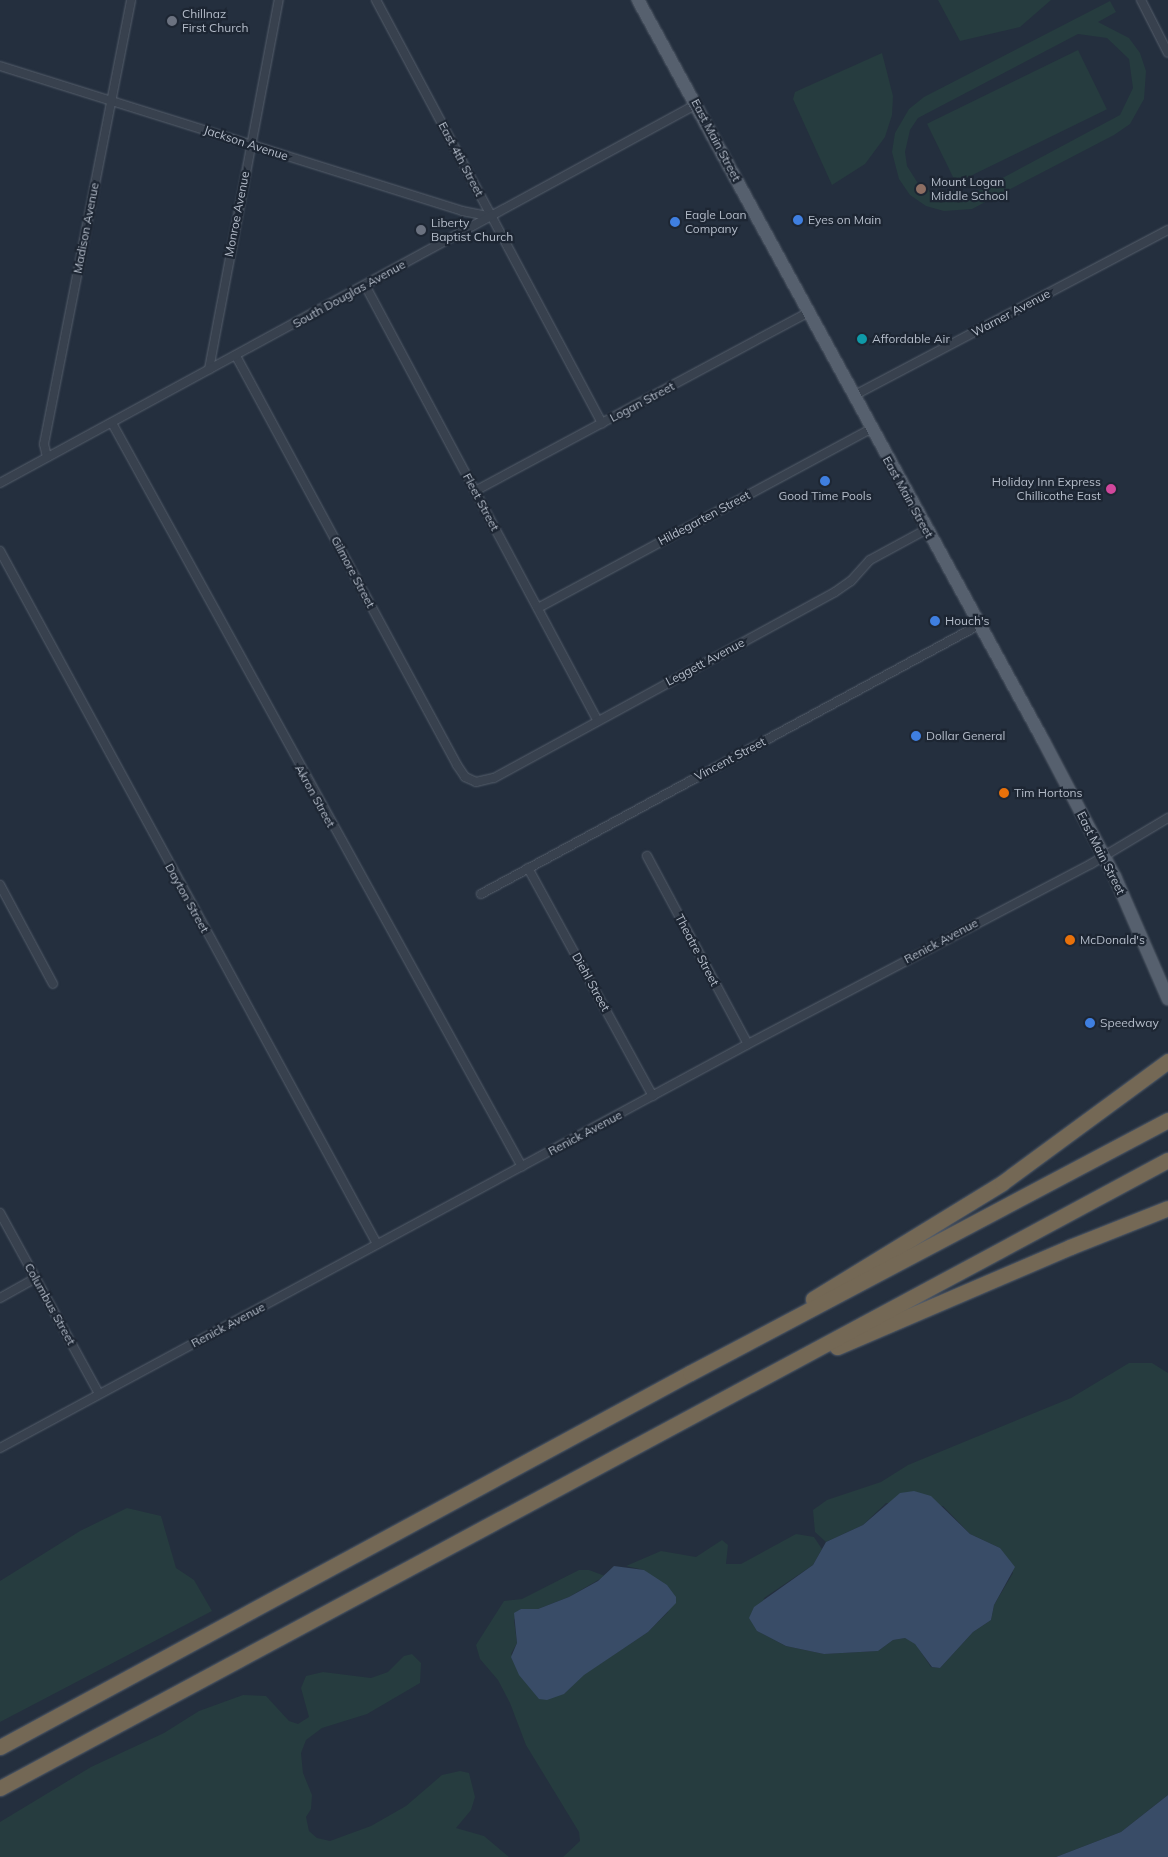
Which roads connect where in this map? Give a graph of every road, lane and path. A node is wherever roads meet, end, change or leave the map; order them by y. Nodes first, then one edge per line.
1 (131, 0) edge
2 (280, 0) edge
3 (376, 0) edge
4 (638, 0) edge
5 (1141, 0) edge
6 (1168, 53) edge
7 (0, 66) edge
8 (111, 101) junction
9 (697, 104) junction
10 (251, 145) junction
11 (492, 217) junction
12 (1168, 230) edge
13 (365, 286) junction
14 (809, 312) junction
15 (236, 356) junction
16 (210, 369) junction
17 (853, 396) junction
18 (112, 424) junction
19 (602, 424) junction
20 (871, 429) junction
21 (48, 457) junction
22 (0, 483) edge
23 (475, 491) junction
24 (926, 529) junction
25 (0, 551) edge
26 (538, 608) junction
27 (979, 625) junction
28 (597, 720) junction
29 (476, 782) joint
30 (1168, 818) edge
31 (647, 856) dead end
32 (1104, 856) junction
33 (528, 868) junction
34 (0, 885) edge
35 (481, 894) dead end
36 (53, 984) dead end
37 (1168, 999) edge
38 (748, 1044) junction
39 (1168, 1061) edge
40 (653, 1096) junction
41 (1168, 1120) edge
42 (1168, 1160) edge
43 (522, 1167) junction
44 (1168, 1208) edge
45 (0, 1213) edge
46 (377, 1244) junction
47 (36, 1278) junction
48 (0, 1298) edge
49 (690, 1373) junction
50 (99, 1394) junction
51 (724, 1399) junction
52 (0, 1448) edge
53 (0, 1747) edge
54 (0, 1788) edge

1 - 8 street, Madison Avenue
2 - 10 street, Monroe Avenue
3 - 11 street, East 4th Street
4 - 9 main road, East Main Street
5 - 6 street
7 - 8 street, Jackson Avenue
8 - 10 street, Jackson Avenue
8 - 21 street, Madison Avenue
9 - 11 street, South Douglas Avenue
9 - 14 main road, East Main Street
10 - 11 street, Jackson Avenue
10 - 16 street, Monroe Avenue
11 - 13 street, South Douglas Avenue
11 - 19 street, East 4th Street
12 - 17 street, Warner Avenue
13 - 15 street, South Douglas Avenue
13 - 23 street, Fleet Street
14 - 17 main road, East Main Street
14 - 19 street, Logan Street
15 - 16 street, South Douglas Avenue
15 - 29 street, Gilmore Street
16 - 18 street, South Douglas Avenue
17 - 20 main road, East Main Street
18 - 21 street, South Douglas Avenue
18 - 43 street, Akron Street
19 - 23 street, Logan Street
20 - 24 main road, East Main Street
20 - 26 street, Hildegarten Street
21 - 22 street, South Douglas Avenue
23 - 26 street, Fleet Street
24 - 27 main road, East Main Street
24 - 28 street, Leggett Avenue
25 - 46 street, Dayton Street
26 - 28 street, Fleet Street
27 - 32 main road, East Main Street
27 - 33 street, Vincent Street
28 - 29 street, Leggett Avenue
30 - 32 street, Renick Avenue
31 - 38 street, Theatre Street
32 - 37 main road, East Main Street
32 - 38 street, Renick Avenue
33 - 35 street, Vincent Street
33 - 40 street, Diehl Street
34 - 36 street
38 - 40 street, Renick Avenue
39 - 49 highway
40 - 43 street, Renick Avenue
41 - 49 highway
42 - 51 highway
43 - 46 street, Renick Avenue
44 - 51 highway
45 - 47 street, Columbus Street
46 - 50 street, Renick Avenue
47 - 48 street
47 - 50 street, Columbus Street
49 - 53 highway
50 - 52 street, Renick Avenue
51 - 54 highway

